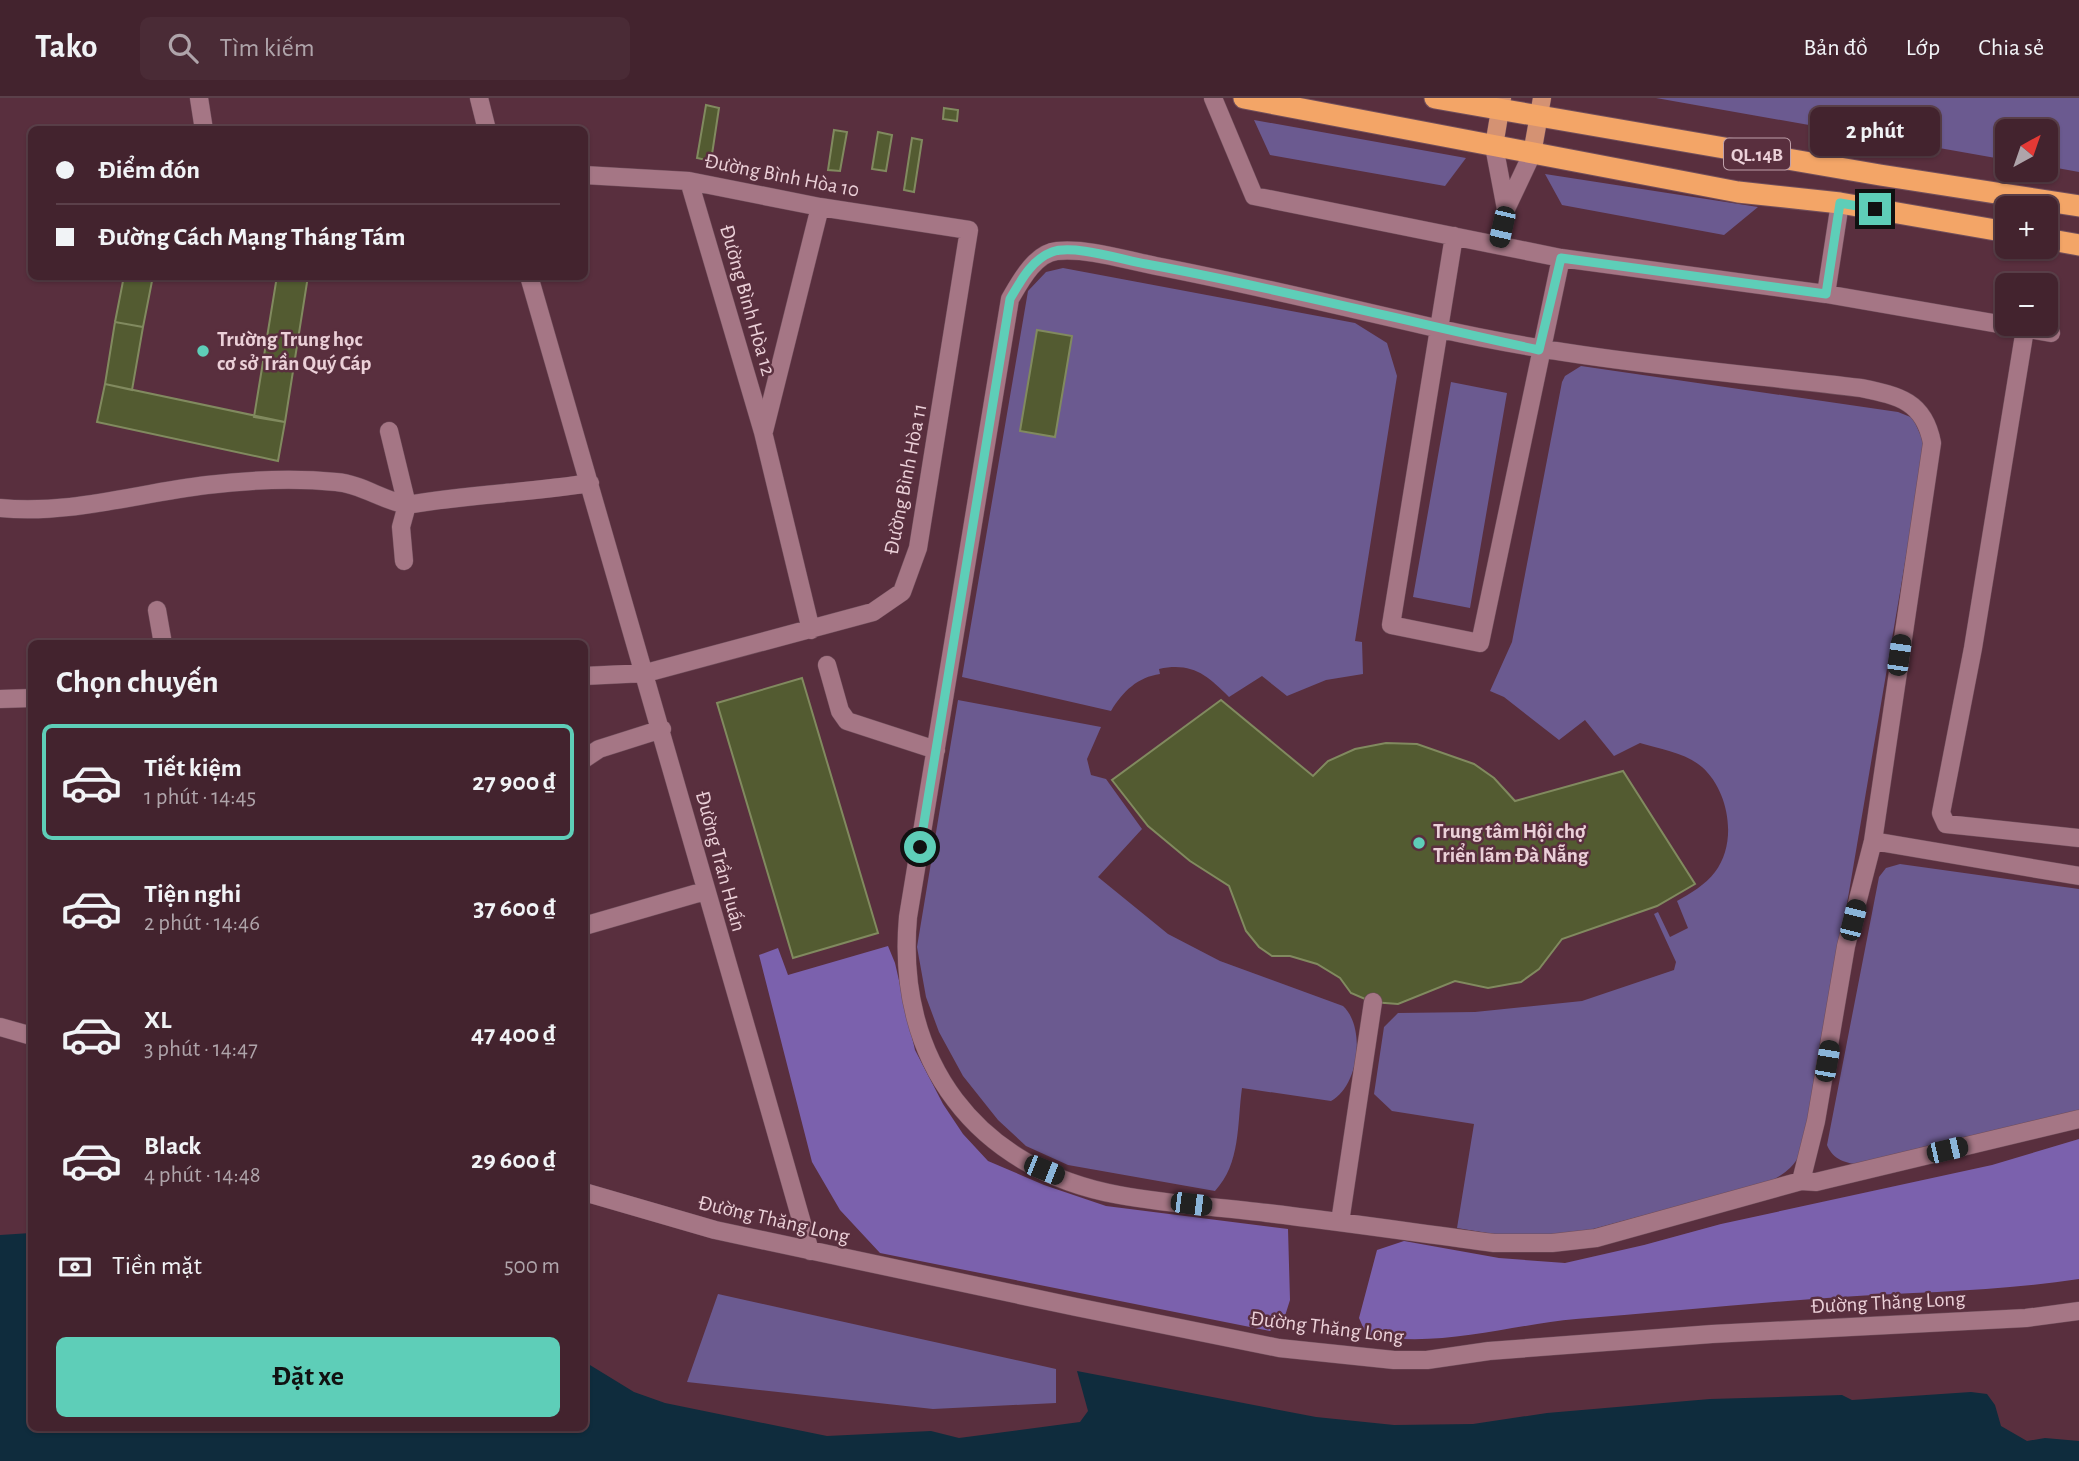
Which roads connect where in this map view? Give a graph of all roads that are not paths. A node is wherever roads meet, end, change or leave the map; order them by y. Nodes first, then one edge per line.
1 (199, 98) edge
2 (479, 98) edge
3 (1213, 98) edge
4 (1244, 98) edge
5 (1435, 98) edge
6 (1501, 104) edge
7 (1540, 108) edge
8 (203, 126) edge
9 (486, 126) edge
10 (1494, 146) junction
11 (1532, 154) junction
12 (588, 175) edge
13 (689, 181) junction
14 (1840, 203) junction
15 (2079, 206) edge
16 (820, 207) junction
17 (1506, 209) junction
18 (969, 230) joint
19 (1995, 230) edge
20 (1454, 236) junction
21 (2058, 241) edge
22 (1498, 244) junction
23 (2079, 245) edge
24 (1561, 258) junction
25 (530, 280) edge
26 (1826, 294) junction
27 (1995, 324) edge
28 (1437, 328) junction
29 (2024, 336) edge
30 (1539, 350) junction
31 (389, 431) dead end
32 (763, 432) junction
33 (590, 483) junction
34 (407, 505) junction
35 (0, 508) edge
36 (404, 561) dead end
37 (157, 610) dead end
38 (811, 630) junction
39 (162, 640) edge
40 (827, 664) dead end
41 (646, 674) junction
42 (588, 676) edge
43 (28, 698) edge
44 (0, 699) edge
45 (662, 729) junction
46 (936, 750) junction
47 (588, 756) edge
48 (2079, 838) edge
49 (1872, 841) junction
50 (2079, 876) edge
51 (705, 891) junction
52 (588, 925) edge
53 (1373, 1002) dead end
54 (0, 1027) edge
55 (28, 1035) edge
56 (2079, 1119) edge
57 (1801, 1181) junction
58 (588, 1193) edge
59 (1340, 1222) junction
60 (810, 1251) junction
61 (2079, 1311) edge

1 - 8 street
2 - 9 street
3 - 20 street
4 - 10 highway, QL.14B
5 - 6 highway, QL.14B
6 - 7 highway, QL.14B
6 - 10 main road
7 - 11 main road
7 - 15 highway, QL.14B
10 - 11 highway, QL.14B
10 - 17 street
11 - 14 highway, QL.14B
11 - 17 street
12 - 13 street, Đường Bình Hòa 10
13 - 16 street, Đường Bình Hòa 10
13 - 32 street, Đường Bình Hòa 12
14 - 19 highway, QL.14B
14 - 26 street
16 - 18 street, Đường Bình Hòa 10
16 - 32 street, Đường Bình Hòa 12
17 - 22 street
18 - 38 street, Đường Bình Hòa 11
20 - 22 street
20 - 28 street
21 - 23 highway
22 - 24 street
24 - 26 street
24 - 30 street
25 - 33 street, Đường Trần Huấn
26 - 27 street
28 - 30 street
28 - 30 street
28 - 46 street
29 - 48 street
30 - 49 street
31 - 34 street
32 - 38 street, Đường Bình Hòa 12
33 - 34 street
33 - 41 street, Đường Trần Huấn
34 - 35 street
34 - 36 street
37 - 39 street
38 - 41 street, Đường Bình Hòa 11
40 - 46 street
41 - 42 street, Đường Bình Hòa 11
41 - 45 street, Đường Trần Huấn
43 - 44 street
45 - 47 street
45 - 51 street, Đường Trần Huấn
46 - 59 street
49 - 50 street
49 - 57 street
51 - 52 street
51 - 60 street, Đường Trần Huấn
53 - 59 street
54 - 55 street
56 - 57 street
57 - 59 street
58 - 60 street, Đường Thăng Long
60 - 61 street, Đường Thăng Long

